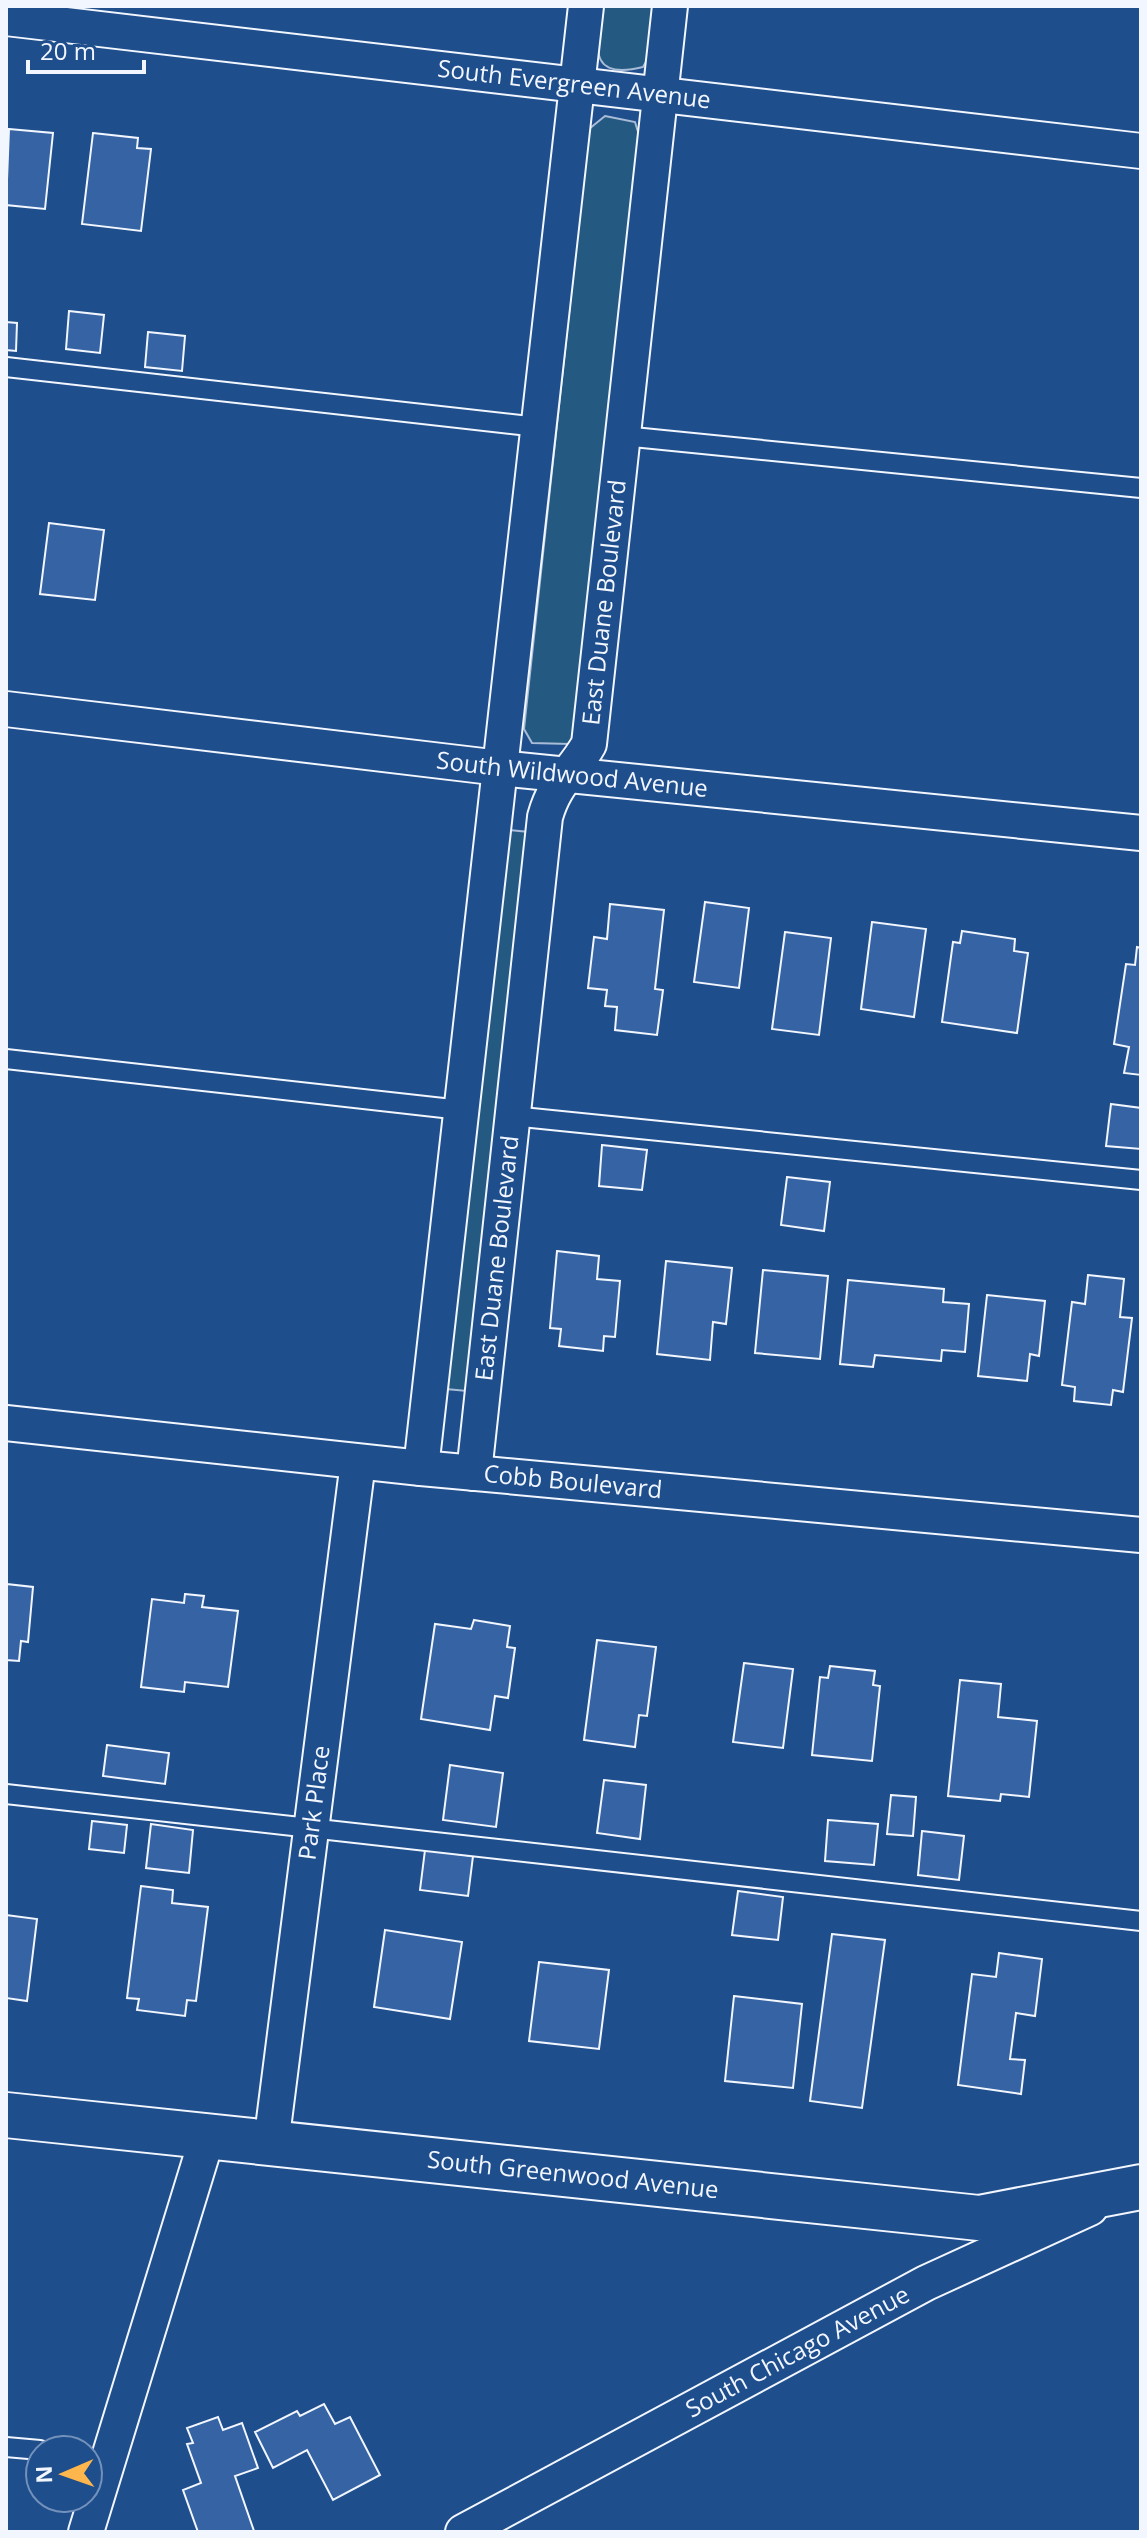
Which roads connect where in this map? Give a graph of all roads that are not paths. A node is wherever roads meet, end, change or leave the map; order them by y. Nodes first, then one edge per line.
1 (586, 6) edge
2 (670, 6) edge
3 (6, 18) edge
4 (577, 85) junction
5 (660, 94) junction
6 (1141, 151) edge
7 (6, 367) edge
8 (538, 427) junction
9 (623, 436) junction
10 (1141, 488) edge
11 (6, 709) edge
12 (500, 768) junction
13 (564, 775) junction
14 (1141, 833) edge
15 (6, 1059) edge
16 (461, 1110) junction
17 (512, 1116) junction
18 (1141, 1180) edge
19 (6, 1423) edge
20 (358, 1462) junction
21 (421, 1468) junction
22 (474, 1473) junction
23 (1141, 1535) edge
24 (6, 1794) edge
25 (311, 1828) junction
26 (1141, 1921) edge
27 (6, 2115) edge
28 (207, 2138) junction
29 (271, 2144) junction
30 (1140, 2180) edge
31 (104, 2439) edge
32 (463, 2532) edge

1 - 4 street
2 - 5 street, East Duane Boulevard
3 - 4 street, South Evergreen Avenue
4 - 5 street, South Evergreen Avenue
4 - 8 street
5 - 6 street, South Evergreen Avenue
5 - 9 street, East Duane Boulevard
7 - 8 lane
8 - 12 street
9 - 10 lane
9 - 13 street, East Duane Boulevard
11 - 12 street, South Wildwood Avenue
12 - 13 street, South Wildwood Avenue
12 - 16 street
13 - 14 street, South Wildwood Avenue
13 - 17 street, East Duane Boulevard
15 - 16 lane
16 - 21 street
17 - 18 lane
17 - 22 street, East Duane Boulevard
19 - 20 street, Cobb Boulevard
20 - 21 street, Cobb Boulevard
20 - 25 street, Park Place
21 - 22 street, Cobb Boulevard
22 - 23 street, Cobb Boulevard
24 - 25 lane
25 - 26 lane
25 - 29 street, Park Place
27 - 28 street, South Greenwood Avenue
28 - 29 street, South Greenwood Avenue
28 - 31 street
29 - 30 street, South Greenwood Avenue
30 - 32 street, South Chicago Avenue

